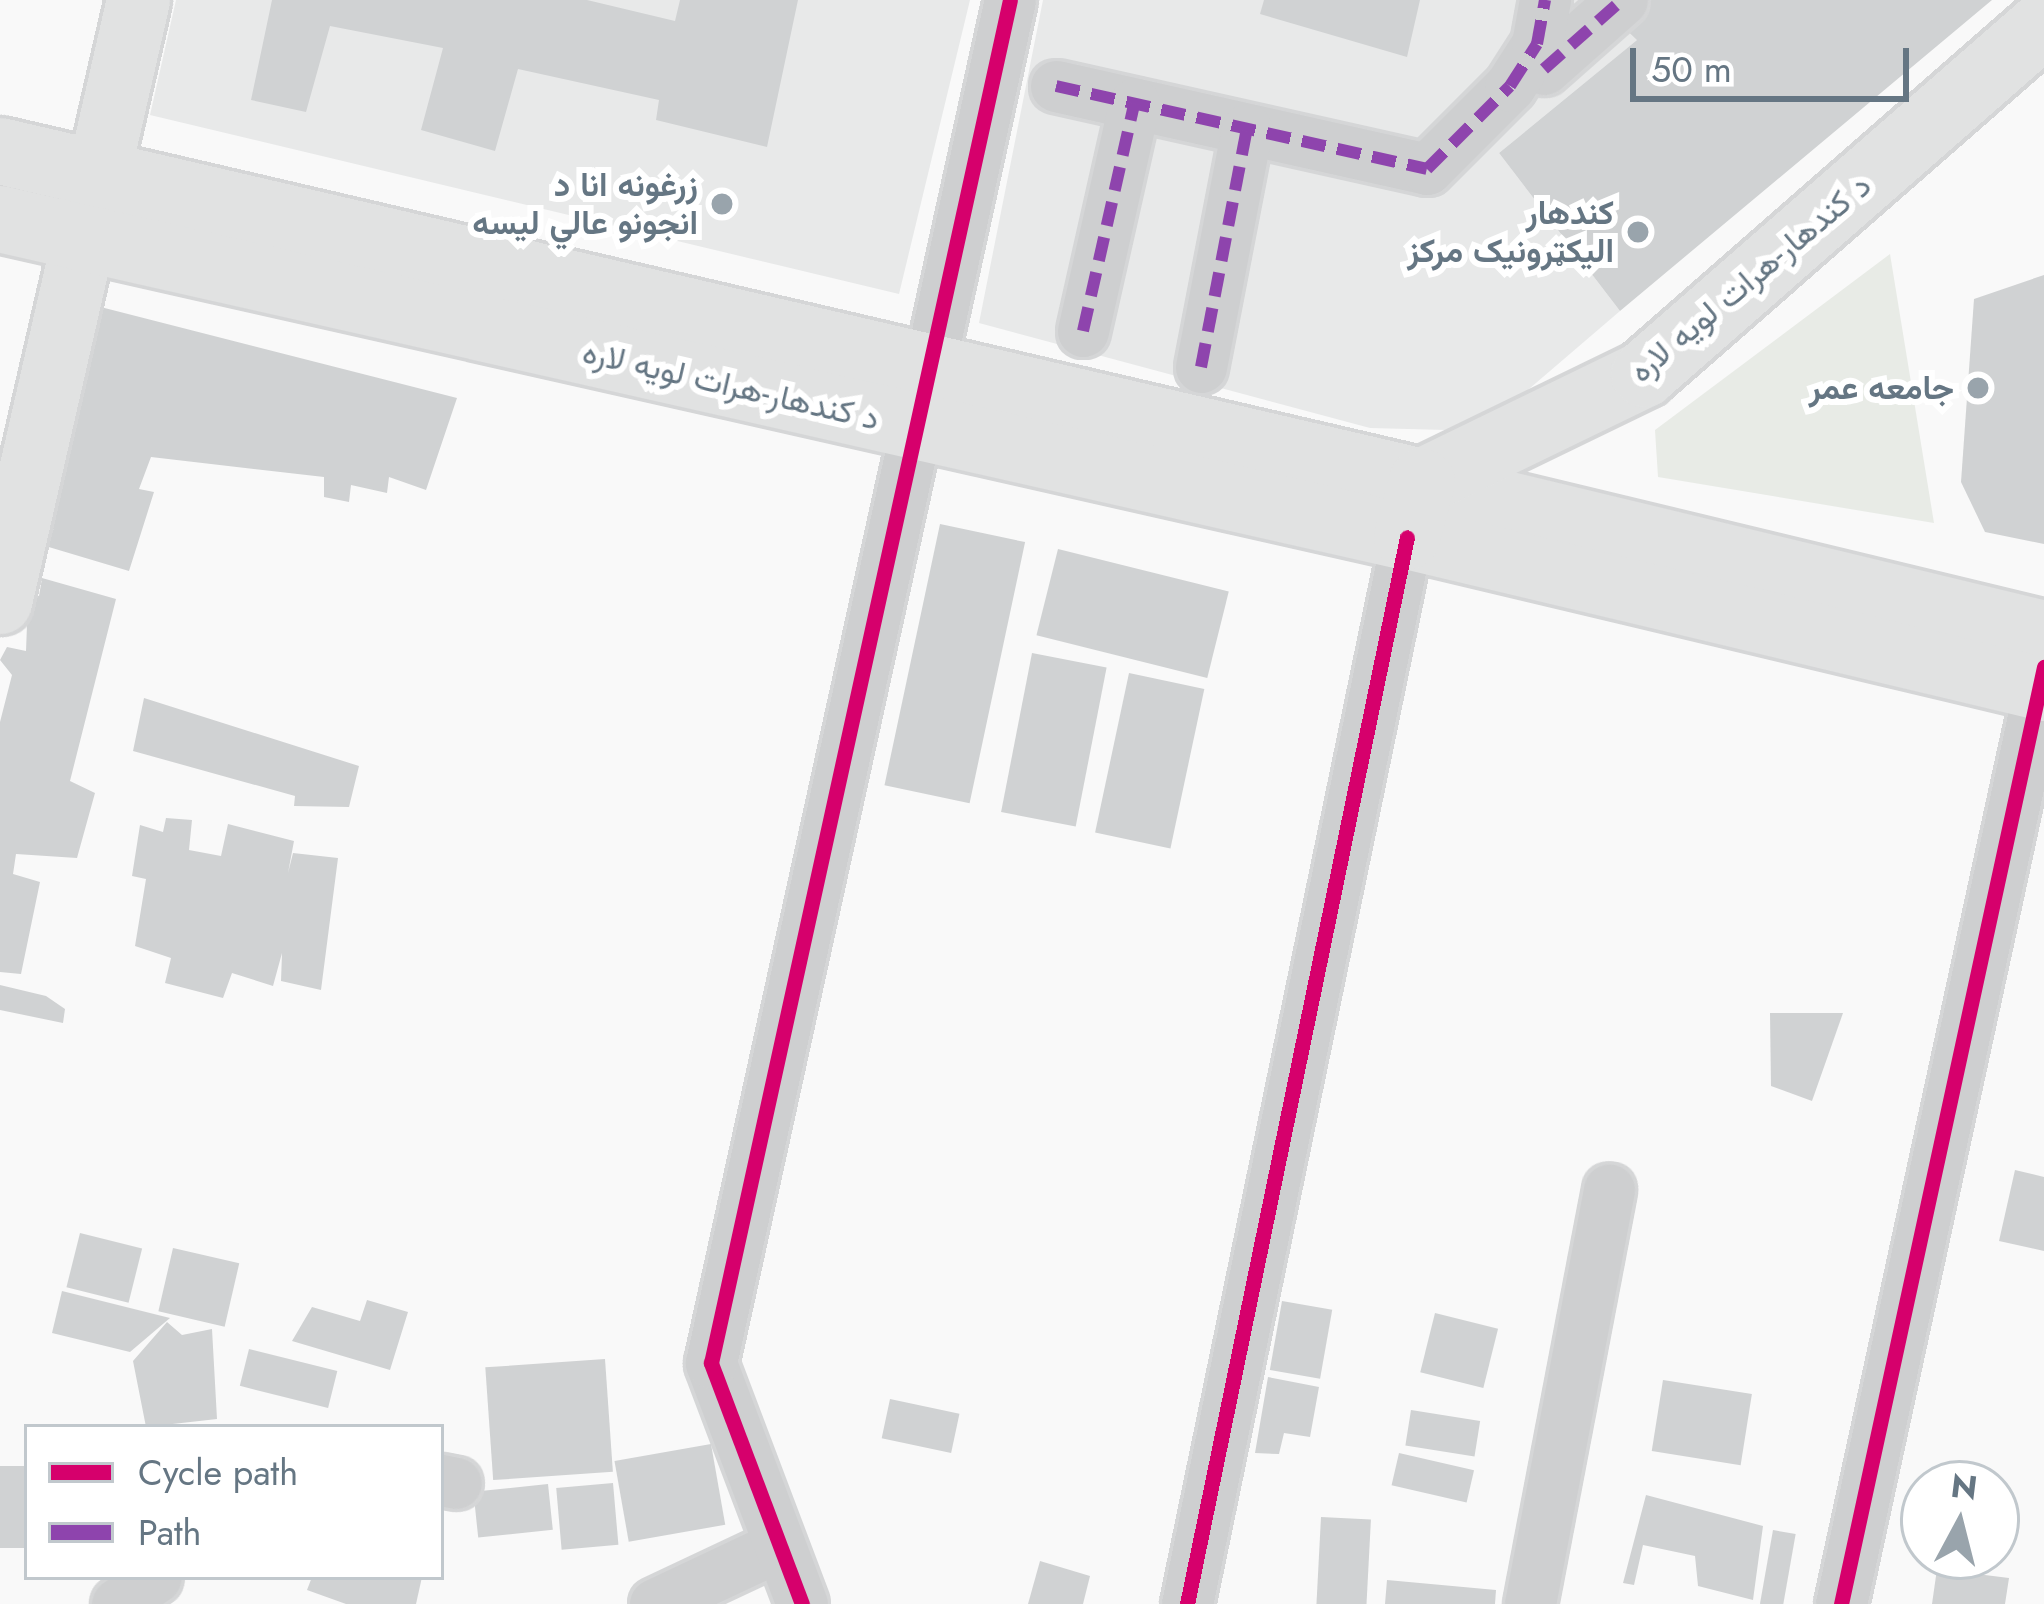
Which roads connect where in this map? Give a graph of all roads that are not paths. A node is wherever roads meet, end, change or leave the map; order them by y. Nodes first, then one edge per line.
1 (138, 0) edge
2 (1010, 0) edge
3 (1545, 0) edge
4 (1622, 0) edge
5 (2044, 24) edge
6 (1544, 69) dead end
7 (1056, 86) dead end
8 (1134, 104) junction
9 (1247, 129) junction
10 (0, 152) edge
11 (98, 175) junction
12 (0, 219) edge
13 (83, 239) junction
14 (1083, 331) dead end
15 (1201, 367) dead end
16 (918, 396) junction
17 (1415, 509) junction
18 (0, 602) edge
19 (2042, 669) edge
20 (1609, 1189) dead end
21 (778, 1546) junction
22 (152, 1580) edge
23 (117, 1604) edge
24 (655, 1604) edge
25 (802, 1604) edge
26 (1187, 1604) edge
27 (1530, 1604) edge
28 (1841, 1604) edge

1 - 11 main road
2 - 16 street
3 - 9 street
4 - 6 street
5 - 17 highway, د کندهار-هرات لويه لاره
7 - 8 street
8 - 9 street
8 - 14 street
9 - 15 street
10 - 11 highway, د کندهار-هرات لويه لاره
11 - 13 main road
11 - 16 highway, د کندهار-هرات لويه لاره
12 - 13 highway, د کندهار-هرات لويه لاره
13 - 16 highway, د کندهار-هرات لويه لاره
13 - 18 main road
16 - 17 highway, د کندهار-هرات لويه لاره
16 - 21 street
17 - 19 main road
17 - 26 street
19 - 28 street
20 - 27 street
21 - 24 street
21 - 25 street
22 - 23 street

